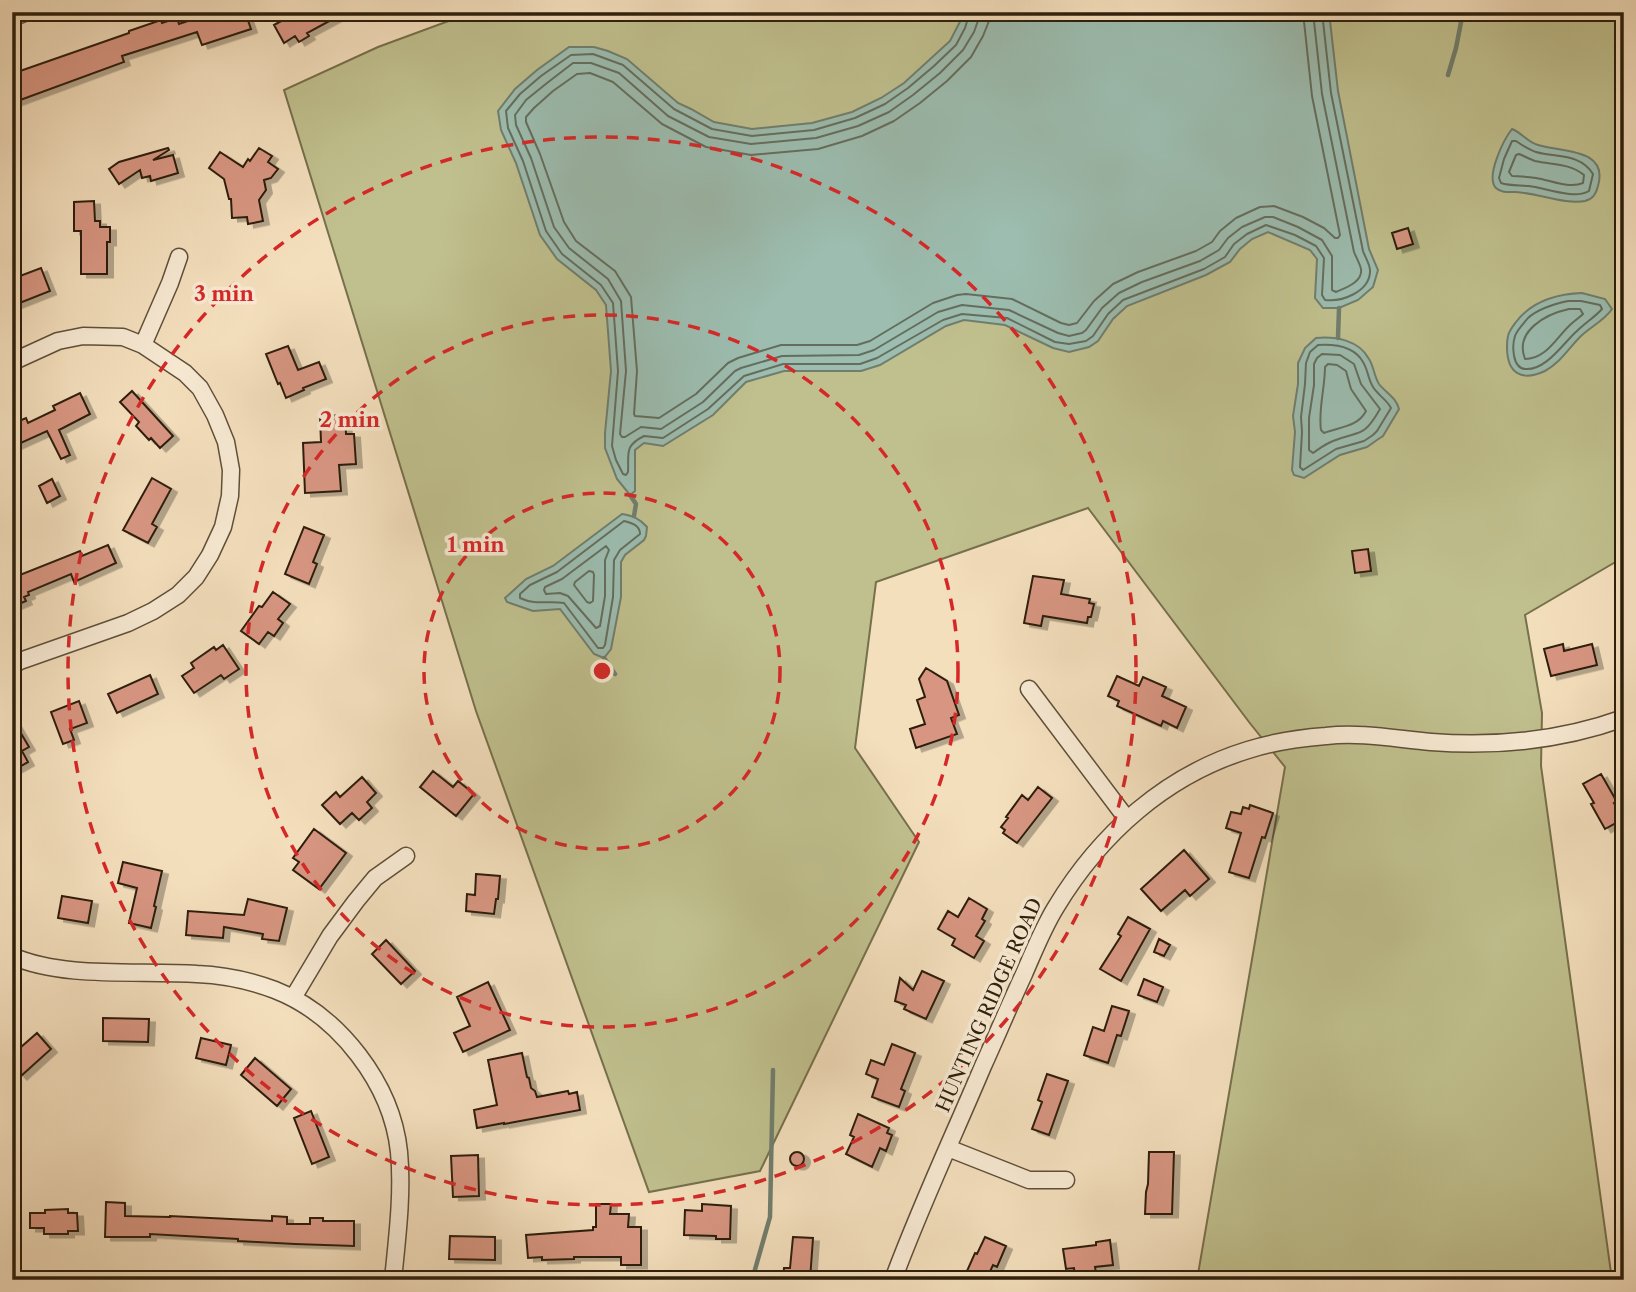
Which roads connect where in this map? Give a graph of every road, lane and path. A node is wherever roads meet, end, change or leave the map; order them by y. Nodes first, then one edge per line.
1 (27, 12) edge
2 (12, 18) edge
3 (179, 257) dead end
4 (143, 345) junction
5 (12, 362) edge
6 (12, 666) edge
7 (1029, 689) dead end
8 (1624, 718) edge
9 (1127, 819) junction
10 (406, 856) dead end
11 (12, 956) edge
12 (293, 999) junction
13 (948, 1148) junction
14 (1066, 1180) dead end
15 (393, 1280) edge
16 (893, 1280) edge

1 - 2 street
3 - 4 street
4 - 5 street
4 - 6 street
7 - 9 street
8 - 9 street, HUNTING RIDGE ROAD
9 - 13 street, HUNTING RIDGE ROAD
10 - 12 street
11 - 12 street
12 - 15 street
13 - 14 street
13 - 16 street, HUNTING RIDGE ROAD

